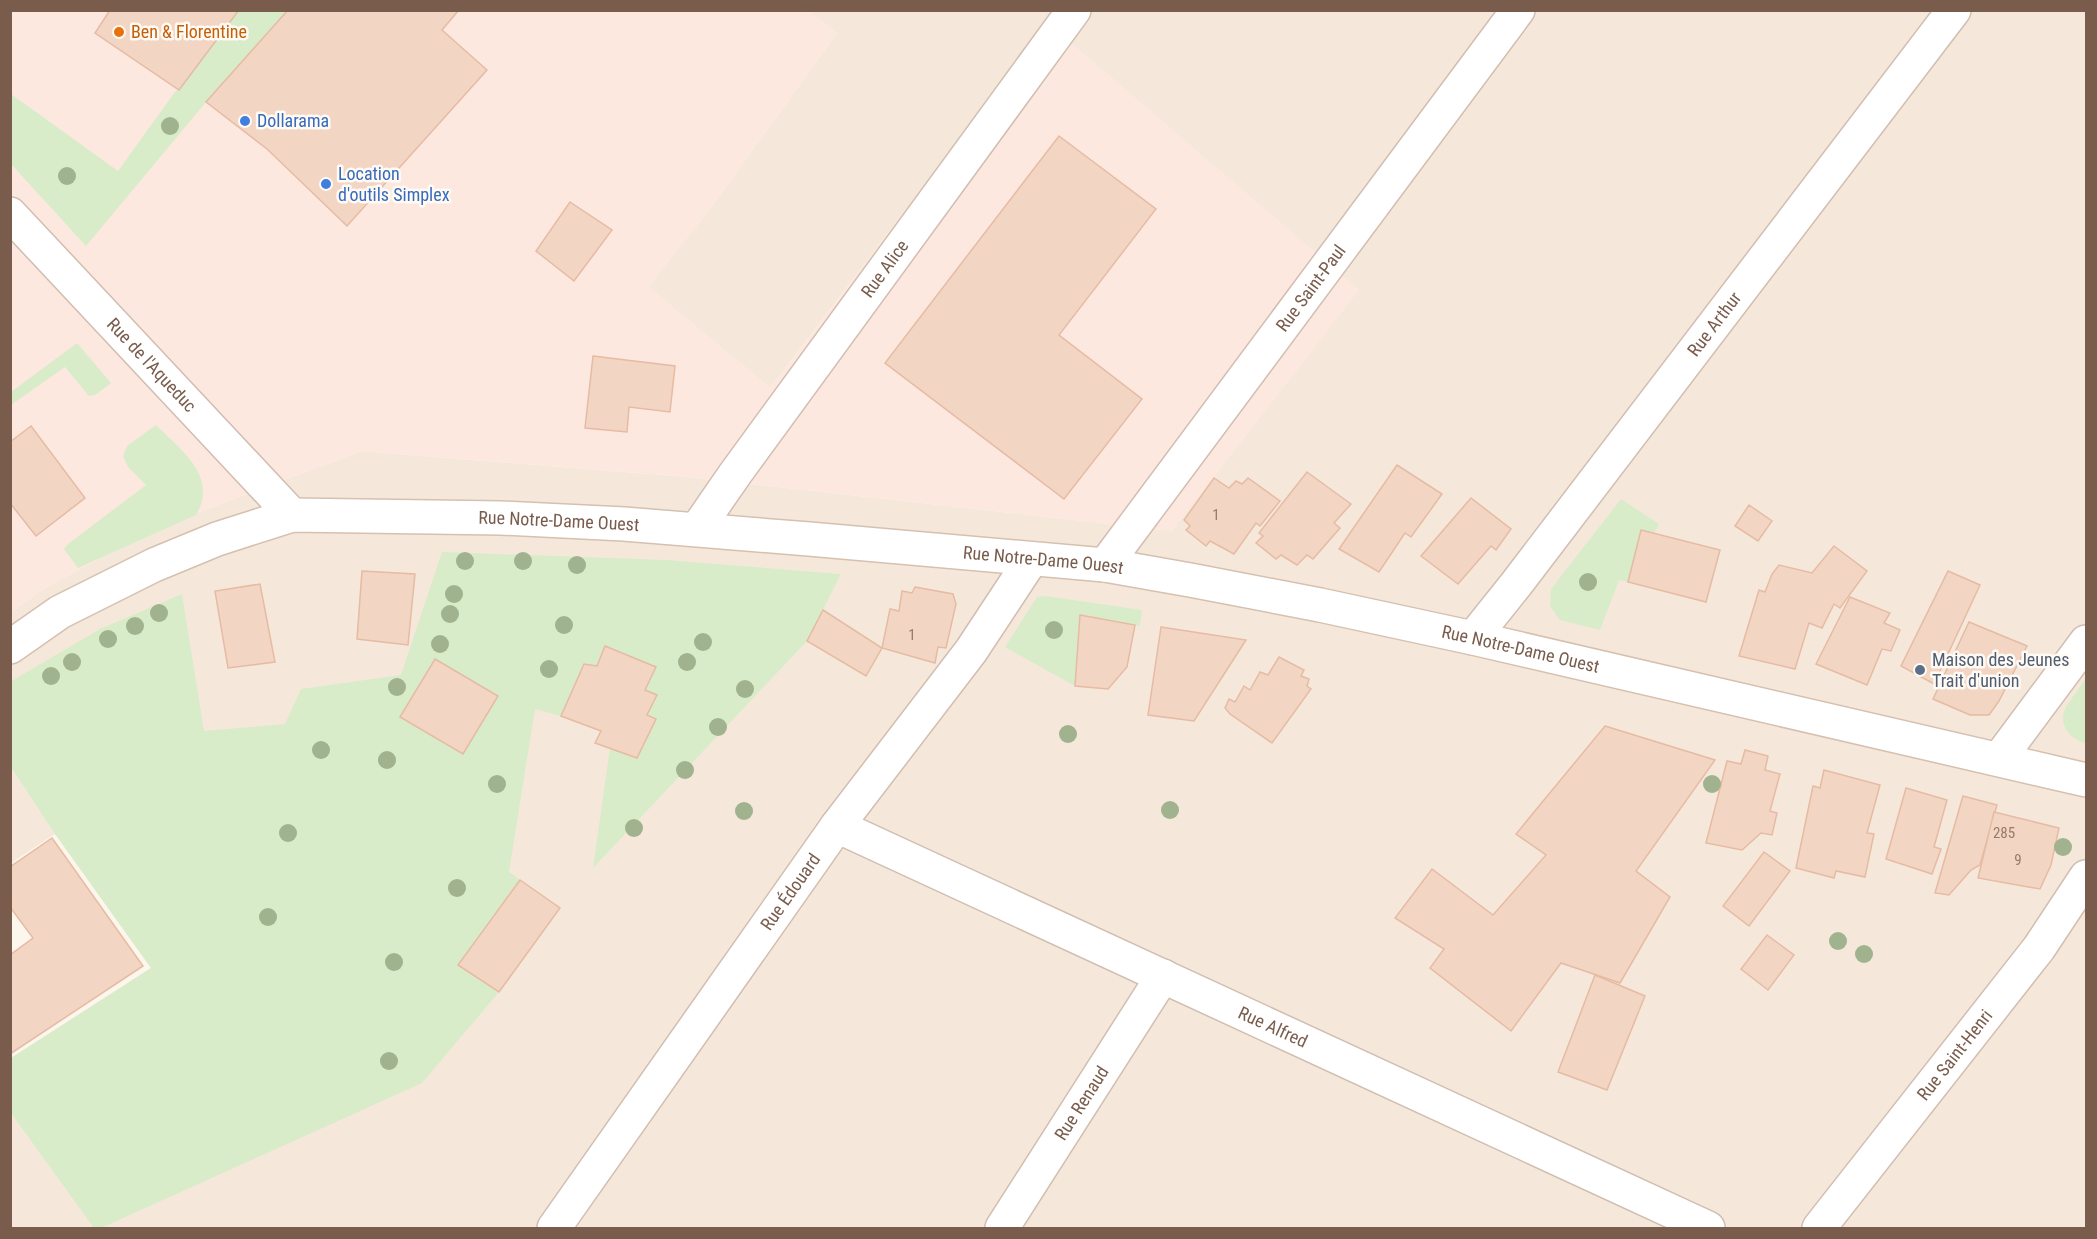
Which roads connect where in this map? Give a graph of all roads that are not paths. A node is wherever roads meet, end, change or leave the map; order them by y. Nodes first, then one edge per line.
1 (1074, 10) edge
2 (1518, 10) edge
3 (1954, 10) edge
4 (10, 214) edge
5 (292, 515) junction
6 (697, 529) junction
7 (1031, 560) junction
8 (1105, 565) junction
9 (1473, 638) junction
10 (2086, 642) edge
11 (10, 647) edge
12 (1999, 759) junction
13 (2086, 780) edge
14 (837, 825) junction
15 (2086, 877) edge
16 (1162, 976) junction
17 (554, 1228) edge
18 (1002, 1228) edge
19 (1708, 1228) edge
20 (1819, 1228) edge

1 - 6 street, Rue Alice
2 - 8 street, Rue Saint-Paul
3 - 9 street, Rue Arthur
4 - 5 street, Rue de l'Aqueduc
5 - 6 street, Rue Notre-Dame Ouest
5 - 11 street, Rue Notre-Dame Ouest
6 - 7 street, Rue Notre-Dame Ouest
7 - 8 street, Rue Notre-Dame Ouest
7 - 14 street, Rue Édouard
8 - 9 street, Rue Notre-Dame Ouest
9 - 12 street, Rue Notre-Dame Ouest
10 - 12 street
12 - 13 street, Rue Notre-Dame Ouest
14 - 16 street, Rue Alfred
14 - 17 street, Rue Édouard
15 - 20 street, Rue Saint-Henri
16 - 18 street, Rue Renaud
16 - 19 street, Rue Alfred

